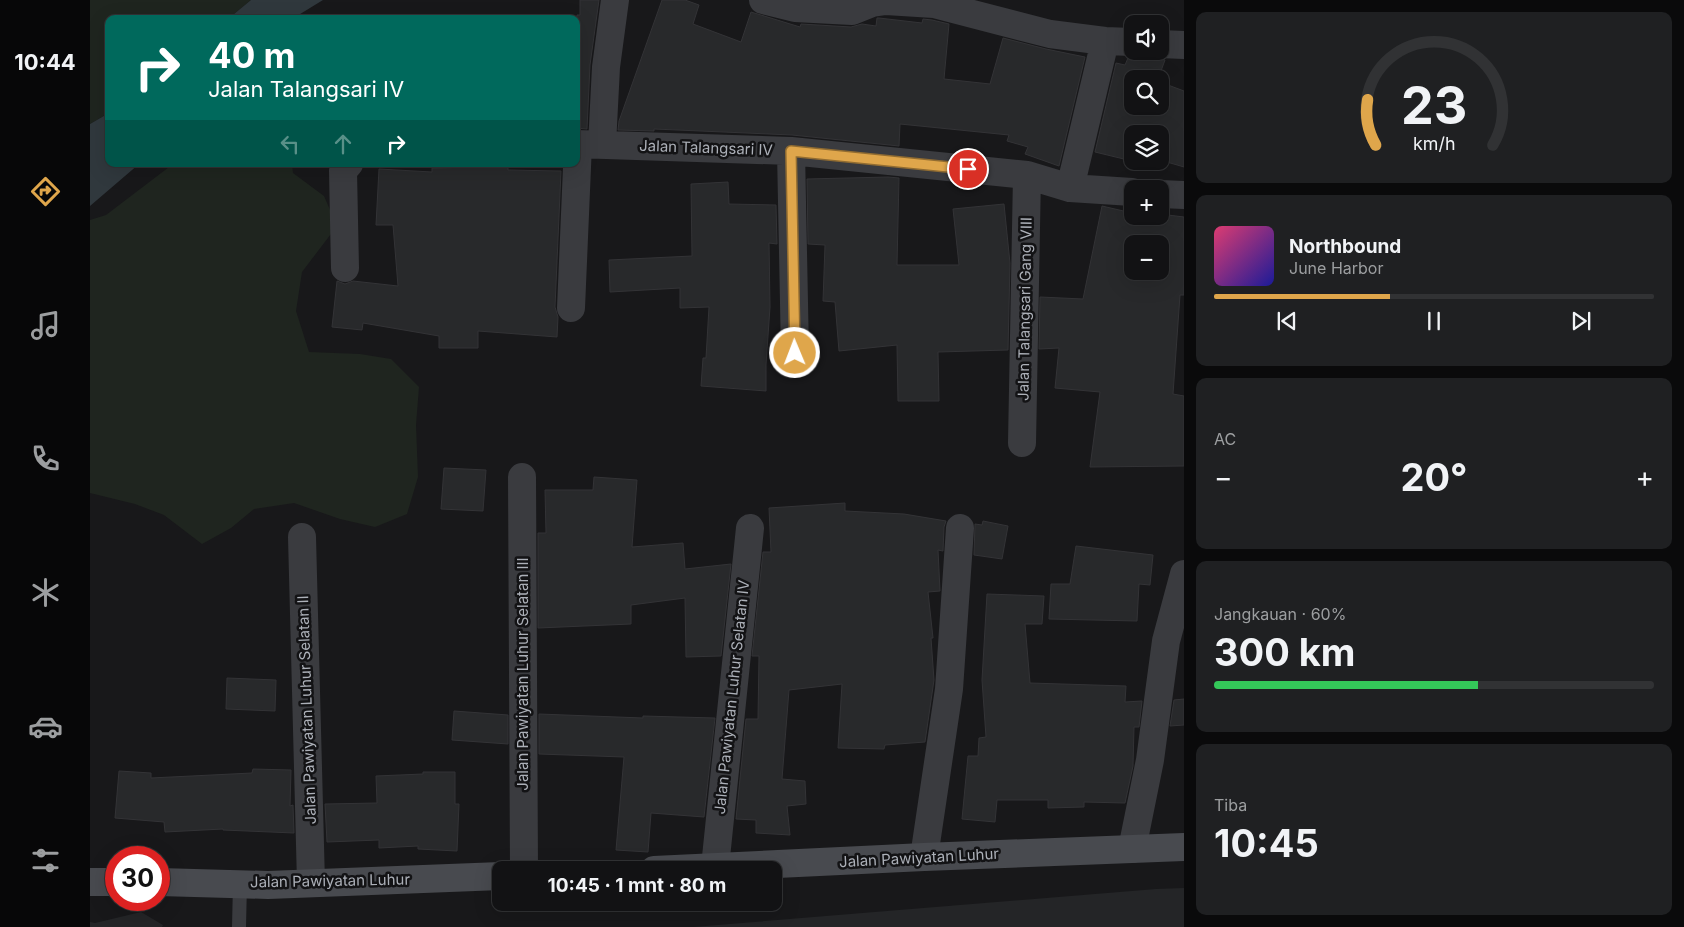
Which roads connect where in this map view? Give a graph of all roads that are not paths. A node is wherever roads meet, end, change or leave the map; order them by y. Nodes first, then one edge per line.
1 (615, 0) edge
2 (763, 0) edge
3 (1105, 41) junction
4 (1124, 42) edge
5 (1169, 44) edge
6 (1184, 45) edge
7 (586, 144) edge
8 (791, 151) junction
9 (346, 168) edge
10 (1027, 175) junction
11 (1070, 188) junction
12 (1124, 191) edge
13 (1169, 194) edge
14 (1184, 195) edge
15 (344, 268) dead end
16 (571, 308) dead end
17 (795, 353) dead end
18 (1022, 443) dead end
19 (522, 477) dead end
20 (750, 528) dead end
21 (960, 528) dead end
22 (302, 537) dead end
23 (1184, 574) edge
24 (1184, 847) edge
25 (1132, 849) junction
26 (924, 857) junction
27 (524, 861) edge
28 (716, 861) edge
29 (782, 864) edge
30 (492, 876) edge
31 (90, 882) edge
32 (105, 882) edge
33 (170, 882) edge
34 (240, 883) junction
35 (311, 883) junction
36 (239, 927) edge

1 - 7 street
2 - 3 street
3 - 4 street
3 - 11 street
5 - 6 street
7 - 8 street, Jalan Talangsari IV
7 - 16 street
8 - 10 street, Jalan Talangsari IV
8 - 17 street
9 - 15 street
10 - 11 street, Jalan Talangsari IV
10 - 18 street, Jalan Talangsari Gang VIII
11 - 12 street, Jalan Talangsari IV
13 - 14 street
19 - 27 street, Jalan Pawiyatan Luhur Selatan III
20 - 28 street, Jalan Pawiyatan Luhur Selatan IV
21 - 26 street
22 - 35 street, Jalan Pawiyatan Luhur Selatan II
23 - 25 street
24 - 25 main road, Jalan Pawiyatan Luhur
25 - 26 main road, Jalan Pawiyatan Luhur
26 - 29 main road, Jalan Pawiyatan Luhur
30 - 35 main road, Jalan Pawiyatan Luhur
31 - 32 main road
33 - 34 main road, Jalan Pawiyatan Luhur
34 - 35 main road, Jalan Pawiyatan Luhur
34 - 36 lane

